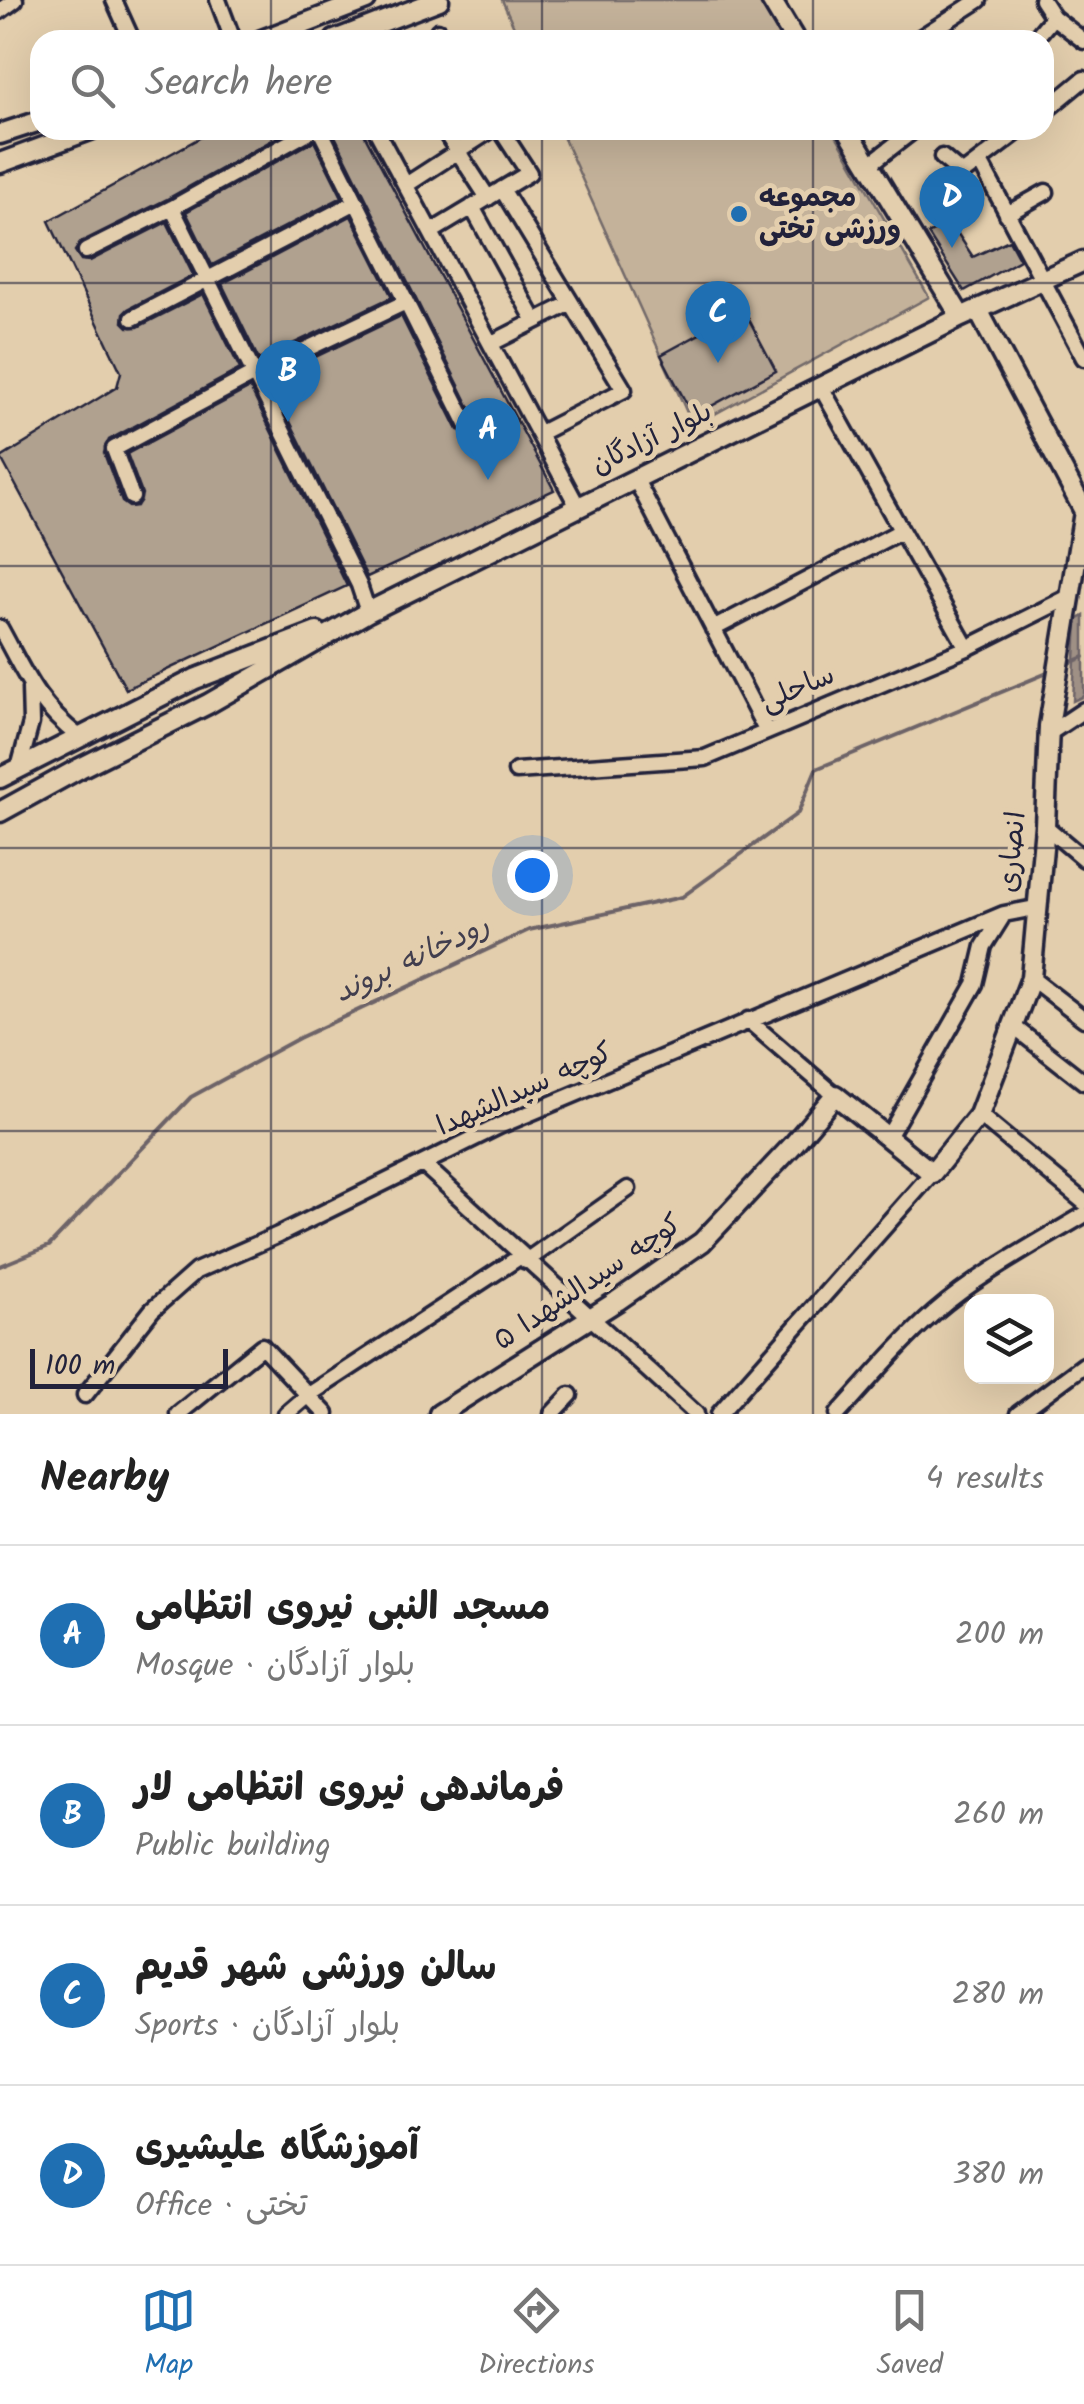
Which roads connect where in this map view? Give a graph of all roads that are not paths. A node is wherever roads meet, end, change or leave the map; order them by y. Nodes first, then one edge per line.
1 (15, 0) edge
2 (114, 0) edge
3 (218, 0) edge
4 (366, 0) edge
5 (440, 0) edge
6 (770, 0) edge
7 (979, 0) edge
8 (1042, 0) edge
9 (340, 5) edge
10 (0, 11) edge
11 (1054, 18) junction
12 (128, 30) edge
13 (228, 30) edge
14 (284, 30) edge
15 (361, 30) edge
16 (788, 30) edge
17 (932, 30) edge
18 (1043, 30) edge
19 (1084, 41) edge
20 (1084, 78) edge
21 (1054, 104) edge
22 (30, 124) edge
23 (0, 134) edge
24 (63, 140) edge
25 (294, 140) edge
26 (325, 140) edge
27 (382, 140) edge
28 (451, 140) edge
29 (475, 140) edge
30 (508, 140) edge
31 (854, 140) edge
32 (901, 140) edge
33 (1008, 140) edge
34 (458, 151) junction
35 (942, 158) dead end
36 (980, 162) junction
37 (0, 163) edge
38 (870, 164) junction
39 (406, 185) junction
40 (502, 189) junction
41 (1046, 192) dead end
42 (488, 198) junction
43 (356, 202) junction
44 (472, 207) junction
45 (172, 208) junction
46 (1008, 214) junction
47 (431, 232) junction
48 (86, 250) dead end
49 (1084, 260) edge
50 (207, 279) junction
51 (1043, 282) junction
52 (406, 302) junction
53 (571, 303) junction
54 (969, 314) junction
55 (132, 318) dead end
56 (534, 321) junction
57 (492, 343) junction
58 (1084, 358) edge
59 (254, 374) junction
60 (821, 387) junction
61 (467, 424) dead end
62 (540, 433) junction
63 (635, 478) junction
64 (132, 496) dead end
65 (578, 507) junction
66 (1084, 511) edge
67 (901, 532) junction
68 (1076, 595) edge
69 (368, 612) junction
70 (0, 628) edge
71 (714, 628) junction
72 (966, 648) junction
73 (30, 687) junction
74 (1084, 710) edge
75 (1048, 730) junction
76 (767, 732) junction
77 (79, 737) junction
78 (18, 768) junction
79 (516, 771) dead end
80 (0, 778) edge
81 (0, 812) edge
82 (1045, 826) junction
83 (1084, 859) edge
84 (1035, 908) junction
85 (1004, 914) junction
86 (1032, 978) junction
87 (1084, 1018) edge
88 (748, 1020) junction
89 (1014, 1026) junction
90 (1084, 1082) edge
91 (835, 1094) junction
92 (979, 1115) junction
93 (888, 1138) junction
94 (423, 1164) junction
95 (932, 1173) junction
96 (628, 1189) dead end
97 (1084, 1202) edge
98 (1084, 1215) edge
99 (524, 1259) junction
100 (589, 1318) junction
101 (1084, 1365) edge
102 (85, 1395) dead end
103 (570, 1395) dead end
104 (307, 1396) junction
105 (846, 1411) edge
106 (178, 1414) edge
107 (286, 1414) edge
108 (326, 1414) edge
109 (439, 1414) edge
110 (552, 1414) edge
111 (696, 1414) edge
112 (720, 1414) edge
113 (1018, 1414) edge

1 - 10 street
2 - 12 street
3 - 13 street
4 - 9 main road
5 - 15 main road
6 - 16 main road
7 - 17 street
8 - 11 street
9 - 14 main road
11 - 18 street
11 - 19 street
20 - 21 street
22 - 23 main road
24 - 37 main road
25 - 45 street
26 - 43 street
27 - 39 street
28 - 34 street
29 - 34 street
30 - 40 street
31 - 38 main road, انصاری
32 - 38 street
33 - 36 street
34 - 39 street
34 - 42 street
35 - 36 street
36 - 46 street
38 - 54 main road, انصاری
39 - 47 street
40 - 42 street
40 - 53 street
41 - 46 street
42 - 44 street
43 - 50 street
43 - 52 street
44 - 47 street
44 - 56 street
45 - 48 street
45 - 50 street
46 - 51 street
47 - 57 street
49 - 51 main road, بلوار آزادگان
50 - 55 street
50 - 59 street
51 - 54 main road, بلوار آزادگان
51 - 58 street
52 - 59 street
52 - 61 street
53 - 56 street
53 - 62 street
54 - 60 main road, بلوار آزادگان
54 - 66 main road, انصاری
56 - 57 street
57 - 62 street
59 - 64 street
59 - 69 street
60 - 63 main road, بلوار آزادگان
60 - 67 street
62 - 65 street
63 - 65 main road, بلوار آزادگان
63 - 71 street
65 - 69 main road, بلوار آزادگان
66 - 68 main road, انصاری
67 - 71 street
67 - 72 street
68 - 72 street, ساحلی
68 - 75 main road, انصاری
69 - 77 main road, بلوار آزادگان
69 - 81 main road, بلوار آزادگان
70 - 73 street
71 - 76 street
72 - 76 street, ساحلی
73 - 77 street
73 - 78 street
74 - 75 street
75 - 82 main road, انصاری
76 - 79 street, ساحلی
77 - 78 main road, بلوار آزادگان
78 - 80 main road, بلوار آزادگان
82 - 83 street
82 - 84 main road, انصاری
84 - 85 street, کوچه سیدالشهدا
84 - 86 main road, انصاری
85 - 88 street, کوچه سیدالشهدا
85 - 93 street
86 - 87 street
86 - 89 main road, انصاری
88 - 91 street
88 - 94 street, کوچه سیدالشهدا
89 - 90 street
89 - 92 main road, انصاری
91 - 93 main road
91 - 100 main road, کوچه سیدالشهدا ۵
92 - 95 main road, انصاری
92 - 97 street
93 - 95 main road
94 - 99 street
94 - 102 street, کوچه سیدالشهدا
95 - 112 street
96 - 99 street
98 - 105 street
99 - 100 street
99 - 104 street
100 - 109 main road, کوچه سیدالشهدا ۵
100 - 111 street
101 - 113 street
103 - 110 street
104 - 106 street
104 - 107 street
104 - 108 street

